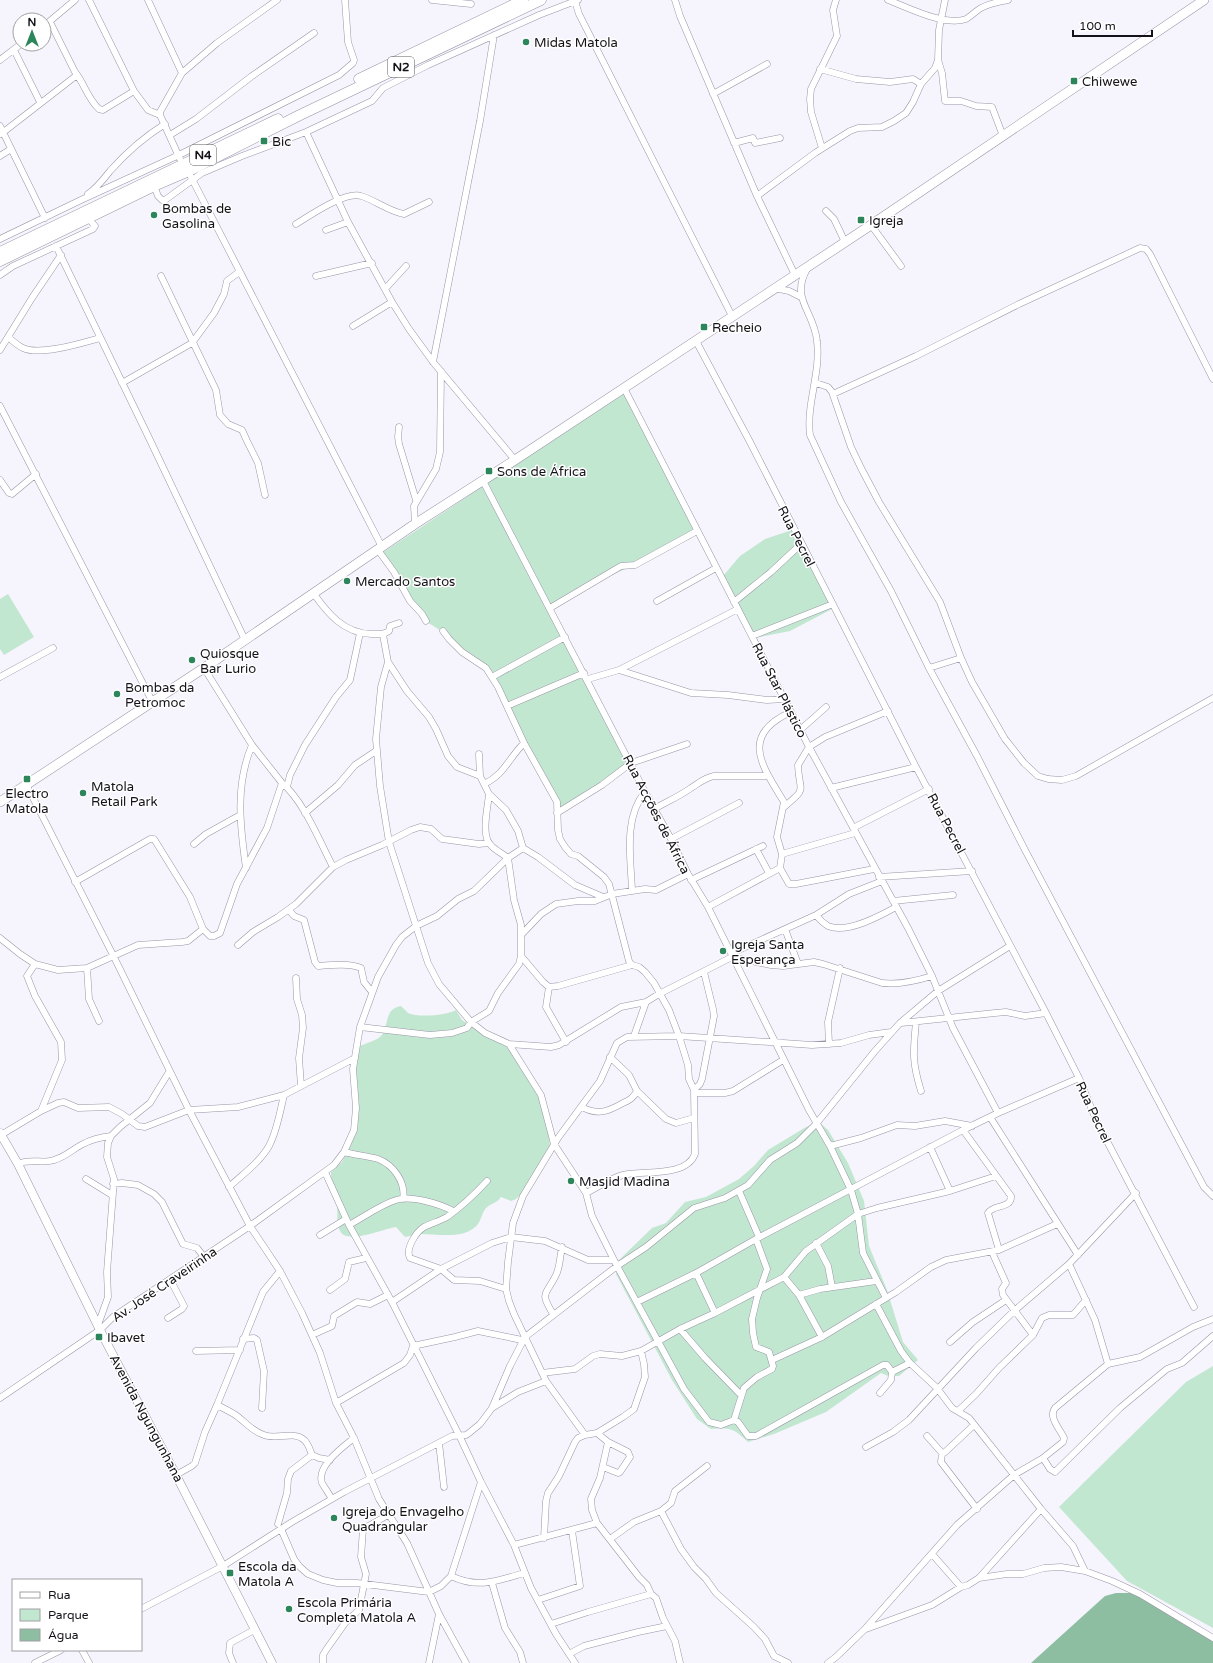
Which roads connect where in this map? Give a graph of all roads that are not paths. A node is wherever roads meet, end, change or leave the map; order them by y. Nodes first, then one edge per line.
1 (75, 0) edge
2 (89, 0) edge
3 (148, 0) edge
4 (277, 0) edge
5 (345, 0) edge
6 (432, 0) edge
7 (523, 0) edge
8 (541, 0) edge
9 (675, 0) edge
10 (836, 0) edge
11 (888, 0) edge
12 (945, 0) edge
13 (1008, 0) edge
14 (1204, 0) edge
15 (577, 1) edge
16 (270, 2) edge
17 (471, 4) dead end
18 (941, 19) junction
19 (52, 20) edge
20 (52, 26) edge
21 (314, 32) dead end
22 (494, 35) junction
23 (12, 51) edge
24 (15, 52) edge
25 (406, 57) joint
26 (0, 60) edge
27 (938, 60) junction
28 (767, 64) dead end
29 (820, 69) junction
30 (182, 73) junction
31 (77, 75) junction
32 (921, 84) junction
33 (134, 91) junction
34 (713, 94) junction
35 (40, 102) junction
36 (160, 115) junction
37 (164, 124) junction
38 (1, 131) edge
39 (306, 132) junction
40 (170, 135) junction
41 (260, 135) joint
42 (1004, 136) junction
43 (780, 138) dead end
44 (734, 143) junction
45 (822, 148) junction
46 (11, 149) junction
47 (0, 156) edge
48 (186, 168) junction
49 (154, 186) junction
50 (757, 196) junction
51 (81, 200) junction
52 (338, 200) junction
53 (429, 202) dead end
54 (826, 211) dead end
55 (45, 218) junction
56 (88, 218) junction
57 (348, 222) junction
58 (296, 224) dead end
59 (871, 225) junction
60 (326, 230) dead end
61 (0, 239) edge
62 (845, 242) junction
63 (56, 246) junction
64 (0, 252) edge
65 (61, 255) junction
66 (0, 261) edge
67 (372, 263) junction
68 (406, 266) dead end
69 (901, 266) dead end
70 (807, 267) junction
71 (239, 272) junction
72 (795, 274) junction
73 (0, 275) edge
74 (161, 276) dead end
75 (316, 276) dead end
76 (774, 288) junction
77 (385, 289) junction
78 (801, 298) junction
79 (392, 302) junction
80 (732, 316) junction
81 (353, 326) dead end
82 (8, 337) junction
83 (100, 338) junction
84 (696, 341) junction
85 (192, 343) junction
86 (0, 350) edge
87 (433, 362) junction
88 (441, 371) junction
89 (1213, 379) edge
90 (122, 383) junction
91 (816, 383) junction
92 (624, 388) junction
93 (833, 394) junction
94 (0, 406) edge
95 (2, 414) edge
96 (399, 427) dead end
97 (515, 460) junction
98 (36, 474) junction
99 (0, 480) edge
100 (483, 481) junction
101 (265, 495) dead end
102 (416, 500) junction
103 (415, 524) junction
104 (697, 531) junction
105 (802, 544) junction
106 (380, 549) junction
107 (716, 568) junction
108 (314, 594) junction
109 (657, 600) dead end
110 (734, 602) junction
111 (833, 604) junction
112 (550, 608) junction
113 (738, 609) junction
114 (426, 622) dead end
115 (399, 623) dead end
116 (443, 631) dead end
117 (360, 633) junction
118 (383, 635) junction
119 (752, 636) junction
120 (564, 637) junction
121 (245, 640) junction
122 (53, 648) dead end
123 (961, 658) junction
124 (388, 662) junction
125 (204, 668) junction
126 (929, 668) junction
127 (619, 670) junction
128 (584, 673) junction
129 (0, 677) edge
130 (492, 677) junction
131 (588, 679) junction
132 (1213, 698) edge
133 (785, 699) junction
134 (152, 701) junction
135 (507, 706) junction
136 (826, 707) dead end
137 (888, 711) junction
138 (791, 712) junction
139 (800, 730) junction
140 (524, 743) junction
141 (687, 744) dead end
142 (252, 745) junction
143 (809, 747) junction
144 (376, 751) junction
145 (479, 754) dead end
146 (631, 763) junction
147 (916, 767) junction
148 (480, 776) junction
149 (768, 776) junction
150 (26, 784) junction
151 (484, 784) junction
152 (284, 785) junction
153 (831, 788) junction
154 (929, 789) junction
155 (646, 792) junction
156 (490, 794) junction
157 (0, 802) edge
158 (739, 803) dead end
159 (783, 808) junction
160 (654, 809) junction
161 (305, 813) junction
162 (557, 813) junction
163 (240, 815) junction
164 (854, 831) junction
165 (672, 839) junction
166 (389, 842) junction
167 (488, 843) junction
168 (194, 844) dead end
169 (763, 846) dead end
170 (523, 848) junction
171 (756, 849) junction
172 (782, 854) junction
173 (508, 858) junction
174 (332, 867) junction
175 (246, 868) junction
176 (780, 868) junction
177 (874, 868) junction
178 (972, 872) junction
179 (769, 873) junction
180 (689, 877) junction
181 (881, 879) junction
182 (76, 882) junction
183 (632, 891) junction
184 (612, 894) junction
185 (953, 895) dead end
186 (603, 897) junction
187 (895, 904) junction
188 (708, 907) junction
189 (289, 910) junction
190 (816, 916) junction
191 (416, 926) junction
192 (203, 929) junction
193 (785, 929) junction
194 (522, 934) junction
195 (0, 938) edge
196 (238, 945) dead end
197 (1010, 946) junction
198 (732, 955) junction
199 (521, 956) junction
200 (114, 957) junction
201 (35, 964) junction
202 (798, 964) junction
203 (632, 965) junction
204 (87, 968) junction
205 (840, 968) junction
206 (704, 972) junction
207 (932, 976) junction
208 (296, 978) dead end
209 (549, 987) junction
210 (938, 991) junction
211 (372, 992) junction
212 (659, 994) junction
213 (646, 1002) junction
214 (1046, 1013) junction
215 (949, 1017) junction
216 (99, 1021) dead end
217 (471, 1022) junction
218 (916, 1022) junction
219 (900, 1023) junction
220 (360, 1027) junction
221 (891, 1032) junction
222 (634, 1036) junction
223 (679, 1036) junction
224 (709, 1038) junction
225 (566, 1042) junction
226 (509, 1044) junction
227 (776, 1044) junction
228 (829, 1044) junction
229 (610, 1057) junction
230 (355, 1058) junction
231 (783, 1060) junction
232 (169, 1072) junction
233 (1079, 1078) junction
234 (301, 1086) junction
235 (637, 1091) junction
236 (694, 1091) junction
237 (921, 1091) dead end
238 (284, 1095) junction
239 (582, 1107) junction
240 (189, 1110) junction
241 (41, 1111) junction
242 (998, 1113) junction
243 (990, 1117) junction
244 (694, 1118) junction
245 (129, 1120) junction
246 (816, 1124) junction
247 (972, 1126) junction
248 (963, 1130) junction
249 (1, 1134) edge
250 (111, 1136) junction
251 (554, 1144) junction
252 (830, 1146) junction
253 (930, 1147) junction
254 (344, 1152) junction
255 (18, 1164) junction
256 (325, 1172) junction
257 (996, 1176) junction
258 (86, 1179) dead end
259 (487, 1181) dead end
260 (113, 1184) junction
261 (229, 1187) junction
262 (851, 1190) junction
263 (739, 1191) junction
264 (950, 1191) junction
265 (586, 1193) junction
266 (1136, 1193) junction
267 (112, 1194) junction
268 (1213, 1196) edge
269 (403, 1199) junction
270 (453, 1211) junction
271 (858, 1214) junction
272 (346, 1219) junction
273 (1057, 1224) junction
274 (349, 1225) junction
275 (250, 1226) junction
276 (320, 1235) dead end
277 (511, 1237) junction
278 (758, 1238) junction
279 (816, 1243) junction
280 (562, 1247) junction
281 (999, 1250) junction
282 (992, 1252) junction
283 (1078, 1255) junction
284 (204, 1257) junction
285 (366, 1258) junction
286 (616, 1263) junction
287 (1069, 1264) junction
288 (441, 1269) junction
289 (280, 1271) junction
290 (696, 1273) junction
291 (784, 1277) junction
292 (170, 1279) junction
293 (876, 1281) junction
294 (832, 1287) junction
295 (506, 1289) junction
296 (760, 1289) junction
297 (330, 1290) dead end
298 (388, 1295) junction
299 (799, 1295) junction
300 (886, 1298) junction
301 (1006, 1300) junction
302 (1086, 1300) junction
303 (392, 1302) junction
304 (637, 1302) junction
305 (876, 1304) junction
306 (1194, 1307) dead end
307 (1014, 1311) junction
308 (715, 1313) junction
309 (553, 1314) junction
310 (168, 1318) dead end
311 (1213, 1319) edge
312 (99, 1327) junction
313 (680, 1329) junction
314 (312, 1335) junction
315 (1033, 1335) junction
316 (1213, 1336) edge
317 (822, 1337) junction
318 (524, 1339) junction
319 (243, 1340) junction
320 (658, 1341) junction
321 (950, 1342) dead end
322 (413, 1346) junction
323 (240, 1350) junction
324 (641, 1351) junction
325 (196, 1352) dead end
326 (772, 1360) junction
327 (910, 1362) junction
328 (1108, 1364) junction
329 (892, 1372) junction
330 (542, 1373) junction
331 (546, 1381) junction
332 (937, 1388) junction
333 (880, 1393) dead end
334 (741, 1395) junction
335 (0, 1398) edge
336 (336, 1403) junction
337 (218, 1405) junction
338 (262, 1408) dead end
339 (492, 1408) junction
340 (958, 1410) junction
341 (734, 1420) junction
342 (974, 1425) junction
343 (597, 1433) junction
344 (459, 1435) junction
345 (585, 1435) junction
346 (927, 1436) dead end
347 (354, 1438) junction
348 (608, 1442) junction
349 (439, 1443) junction
350 (866, 1447) dead end
351 (942, 1453) junction
352 (312, 1455) junction
353 (1043, 1458) junction
354 (330, 1460) junction
355 (707, 1466) dead end
356 (603, 1467) junction
357 (176, 1475) junction
358 (1014, 1475) junction
359 (371, 1479) junction
360 (481, 1482) junction
361 (444, 1486) dead end
362 (332, 1500) junction
363 (977, 1508) junction
364 (1041, 1509) junction
365 (661, 1511) junction
366 (388, 1515) junction
367 (597, 1523) junction
368 (280, 1526) junction
369 (572, 1531) junction
370 (544, 1538) junction
371 (610, 1539) junction
372 (514, 1545) junction
373 (932, 1554) junction
374 (223, 1566) junction
375 (1085, 1571) junction
376 (524, 1573) junction
377 (451, 1576) junction
378 (979, 1578) junction
379 (492, 1583) junction
380 (364, 1584) junction
381 (962, 1587) junction
382 (429, 1592) junction
383 (652, 1594) junction
384 (538, 1600) junction
385 (142, 1608) edge
386 (439, 1614) junction
387 (551, 1624) junction
388 (667, 1626) junction
389 (254, 1630) junction
390 (864, 1630) junction
391 (1213, 1638) edge
392 (59, 1651) edge
393 (83, 1651) edge
394 (569, 1654) junction
395 (35, 1663) edge
396 (89, 1663) edge
397 (233, 1663) edge
398 (272, 1663) edge
399 (323, 1663) edge
400 (429, 1663) edge
401 (466, 1663) edge
402 (523, 1663) edge
403 (575, 1663) edge
404 (680, 1663) edge
405 (788, 1663) edge
406 (828, 1663) edge

1 - 19 street
2 - 33 street
3 - 30 street
4 - 16 street
5 - 48 street
6 - 17 street
7 - 25 highway, N2
8 - 41 highway, N2
9 - 34 street
10 - 29 street
11 - 18 street
12 - 18 street
13 - 18 street
14 - 42 main road
15 - 22 street
15 - 80 street
16 - 30 street
18 - 27 street
20 - 31 street
21 - 40 street
22 - 39 street
22 - 87 street
23 - 26 street
24 - 35 street
25 - 48 highway, N4
27 - 32 street
27 - 42 street
28 - 34 street
29 - 32 street
29 - 45 street
30 - 36 street
31 - 33 street
31 - 35 street
32 - 45 street
33 - 36 street
34 - 44 street
35 - 38 street
36 - 37 street
37 - 40 street
37 - 51 street
38 - 46 street
39 - 48 street
39 - 52 street
40 - 48 street
41 - 48 highway, N4
42 - 59 main road
43 - 44 street
44 - 50 street
45 - 50 street
46 - 47 street
46 - 55 street
48 - 49 highway, N4
48 - 49 street
48 - 51 street
48 - 64 highway, N4
48 - 71 street
49 - 56 highway, N4
50 - 72 street
51 - 55 street
52 - 53 street
52 - 57 street
52 - 58 street
54 - 62 street
55 - 61 street
56 - 63 street
56 - 66 highway, N4
57 - 60 street
57 - 67 street
59 - 62 main road
59 - 69 street
62 - 70 main road
63 - 65 street
63 - 73 street
65 - 82 street
65 - 83 street
67 - 75 street
67 - 77 street
68 - 77 street
70 - 72 main road
70 - 78 street
71 - 85 street
71 - 106 street
72 - 76 main road
74 - 85 street
76 - 78 street
76 - 80 main road
77 - 79 street
78 - 91 street
79 - 81 street
79 - 87 street
80 - 84 main road
82 - 83 street
82 - 86 street
83 - 90 street
84 - 92 main road
84 - 105 street, Rua Pecrel
85 - 90 street
85 - 101 street
87 - 88 street
88 - 97 street
88 - 102 street
89 - 93 street
90 - 121 street
91 - 93 street
91 - 126 street
92 - 97 main road
92 - 104 street, Rua Star Plástico
93 - 123 street
94 - 95 street
95 - 98 street
96 - 102 street
97 - 100 main road
98 - 99 street
98 - 134 street
100 - 103 main road
100 - 112 street, Rua Acções de África
102 - 103 street
103 - 106 main road
104 - 107 street, Rua Star Plástico
104 - 112 street
105 - 110 street
105 - 111 street, Rua Pecrel
106 - 108 main road
106 - 114 street
107 - 109 street
107 - 110 street, Rua Star Plástico
108 - 117 street
108 - 121 main road
110 - 113 street, Rua Star Plástico
111 - 119 street
111 - 137 street, Rua Pecrel
112 - 120 street, Rua Acções de África
113 - 119 street, Rua Star Plástico
113 - 127 street
115 - 118 street
116 - 130 street
117 - 118 street
117 - 152 street
118 - 124 street
119 - 133 street, Rua Star Plástico
120 - 128 street, Rua Acções de África
120 - 130 street
121 - 125 main road
122 - 129 street
123 - 126 street
123 - 132 street
124 - 144 street
124 - 148 street
125 - 134 main road
125 - 142 street
126 - 268 street
127 - 131 street
127 - 133 street
128 - 131 street, Rua Acções de África
128 - 135 street
130 - 135 street
131 - 146 street, Rua Acções de África
133 - 138 street, Rua Star Plástico
134 - 150 main road
135 - 140 street
136 - 139 street
137 - 143 street
137 - 147 street, Rua Pecrel
138 - 139 street, Rua Star Plástico
138 - 149 street
139 - 143 street, Rua Star Plástico
140 - 151 street
140 - 162 street
141 - 146 street
142 - 152 street
142 - 163 street
143 - 153 street, Rua Star Plástico
143 - 159 street
144 - 161 street
144 - 166 street
145 - 148 street
146 - 155 street, Rua Acções de África
146 - 162 street
147 - 153 street
147 - 154 street, Rua Pecrel
148 - 151 street
149 - 159 street
149 - 160 street
150 - 157 main road
150 - 182 street
151 - 156 street
152 - 161 street
152 - 175 street
153 - 164 street, Rua Star Plástico
154 - 164 street
154 - 178 street, Rua Pecrel
155 - 160 street, Rua Acções de África
155 - 183 street
156 - 167 street
156 - 170 street
158 - 165 street
159 - 172 street
160 - 165 street, Rua Acções de África
161 - 174 street
162 - 184 street
163 - 168 street
163 - 175 street
164 - 172 street
164 - 177 street, Rua Star Plástico
165 - 180 street, Rua Acções de África
166 - 167 street
166 - 174 street
166 - 191 street
167 - 173 street
169 - 171 street
170 - 173 street, Av. José Craveirinha
170 - 186 street
171 - 179 street
171 - 180 street
172 - 176 street
173 - 191 street, Av. José Craveirinha
173 - 194 street
174 - 189 street
175 - 192 street
176 - 177 street
176 - 179 street
177 - 181 street, Rua Star Plástico
178 - 181 street
178 - 197 street, Rua Pecrel
179 - 188 street
180 - 183 street
180 - 188 street, Rua Acções de África
181 - 187 street, Rua Star Plástico
181 - 190 street
182 - 192 street
182 - 200 street
183 - 184 street
184 - 186 street
184 - 203 street
185 - 187 street
186 - 194 street
187 - 190 street
187 - 207 street, Rua Star Plástico
188 - 198 street, Rua Acções de África
189 - 196 street
189 - 211 street
190 - 193 street
191 - 211 street, Av. José Craveirinha
191 - 217 street
192 - 200 street
193 - 198 street
193 - 202 street
194 - 199 street
195 - 201 street
197 - 210 street
197 - 214 street, Rua Pecrel
198 - 202 street
198 - 206 street
198 - 227 street, Rua Acções de África
199 - 209 street
199 - 217 street
200 - 204 street
200 - 232 street
201 - 204 street
201 - 241 street
202 - 205 street
203 - 209 street
203 - 212 street
204 - 216 street
205 - 207 street
205 - 228 street
206 - 212 street
206 - 224 street
207 - 210 street, Rua Star Plástico
208 - 234 street
209 - 225 street
210 - 215 street, Rua Star Plástico
210 - 219 street
211 - 220 street, Av. José Craveirinha
212 - 213 street
212 - 223 street
213 - 222 street
213 - 225 street
214 - 215 street
214 - 233 street, Rua Pecrel
215 - 218 street
215 - 242 street, Rua Star Plástico
217 - 220 street
217 - 226 street
218 - 219 street
218 - 237 street
219 - 221 street
220 - 230 street, Av. José Craveirinha
221 - 228 street
221 - 246 street
222 - 223 street
222 - 229 street
223 - 224 street
223 - 236 street
224 - 227 street
224 - 236 street
225 - 226 street
226 - 251 street
227 - 228 street
227 - 231 street, Rua Acções de África
229 - 235 street
229 - 239 street
230 - 234 street
230 - 254 street, Av. José Craveirinha
231 - 236 street
231 - 246 street, Rua Acções de África
232 - 240 street
232 - 245 street
233 - 242 street
233 - 266 street, Rua Pecrel
234 - 238 street
235 - 239 street
235 - 244 street
236 - 244 street
238 - 240 street
238 - 261 street
239 - 251 street
240 - 245 street
240 - 261 street
241 - 245 street
241 - 249 street
242 - 243 street
243 - 247 street
243 - 273 street
244 - 265 street
245 - 250 street
246 - 252 street, Rua Acções de África
246 - 263 street
247 - 248 street
247 - 252 street
248 - 253 street
248 - 257 street
249 - 255 street, Avenida Ngungunhana
250 - 255 street
250 - 260 street
251 - 265 street
251 - 277 street
252 - 262 street, Rua Acções de África
253 - 262 street
253 - 264 street
254 - 256 street, Av. José Craveirinha
254 - 269 street
255 - 312 street, Avenida Ngungunhana
256 - 272 street
256 - 275 street, Av. José Craveirinha
257 - 264 street
257 - 281 street
258 - 267 street
259 - 270 street
260 - 267 street
260 - 284 street
261 - 275 street
262 - 271 street, Rua Acções de África
262 - 278 street
263 - 278 street
263 - 286 street
264 - 271 street
265 - 286 street
266 - 283 street
266 - 306 street, Rua Pecrel
267 - 312 street
269 - 270 street
269 - 274 street
270 - 288 street
271 - 279 street
271 - 293 street, Rua Acções de África
272 - 274 street
272 - 276 street
273 - 281 street
273 - 283 street
274 - 285 street
275 - 284 street, Av. José Craveirinha
275 - 289 street
277 - 280 street
277 - 288 street
277 - 295 street
278 - 290 street
278 - 296 street
279 - 291 street
279 - 294 street
280 - 286 street
280 - 309 street
281 - 282 street
282 - 300 street
282 - 301 street
283 - 287 street
284 - 292 street, Av. José Craveirinha
285 - 297 street
285 - 298 street
286 - 304 street
286 - 309 street
287 - 302 street
287 - 307 street
288 - 295 street
288 - 303 street
289 - 314 street
289 - 319 street
290 - 304 street
290 - 308 street
291 - 296 street
291 - 299 street
292 - 310 street
292 - 312 street, Av. José Craveirinha
293 - 294 street
293 - 300 street, Rua Acções de África
294 - 299 street
295 - 318 street
296 - 308 street
296 - 326 street
298 - 303 street
298 - 314 street
299 - 317 street
300 - 305 street
301 - 307 street
301 - 321 street
302 - 315 street
302 - 328 street
303 - 322 street
304 - 320 street
305 - 317 street
305 - 327 street
307 - 315 street
307 - 332 street
308 - 313 street
309 - 318 street
311 - 328 street
312 - 335 street, Av. José Craveirinha
312 - 357 street, Avenida Ngungunhana
313 - 320 street
313 - 334 street
314 - 336 street
315 - 340 street
316 - 353 street
317 - 326 street
318 - 322 street
318 - 330 street
318 - 339 street
319 - 323 street
319 - 338 street
320 - 324 street
320 - 341 street
322 - 336 street
322 - 344 street
323 - 325 street
323 - 337 street
324 - 330 street
324 - 343 street
326 - 334 street
327 - 329 street
327 - 332 street
328 - 353 street
329 - 333 street
329 - 341 street
330 - 331 street
331 - 339 street
331 - 345 street
332 - 340 street
332 - 350 street
334 - 341 street
336 - 347 street
337 - 352 street
337 - 357 street
339 - 344 street
340 - 342 street
342 - 351 street
342 - 358 street
343 - 345 street
343 - 348 street
344 - 349 street
344 - 360 street
345 - 370 street
346 - 351 street
347 - 354 street
347 - 359 street
348 - 356 street
348 - 356 street
349 - 359 street
349 - 361 street
351 - 363 street
352 - 354 street
352 - 368 street
353 - 358 street
354 - 362 street
355 - 365 street
356 - 367 street
357 - 374 street, Avenida Ngungunhana
358 - 363 street
358 - 364 street
359 - 362 street
359 - 366 street
360 - 372 street
360 - 377 street
362 - 368 street
363 - 373 street
364 - 375 street
364 - 378 street
365 - 371 street
365 - 405 street
366 - 380 street
366 - 382 street
367 - 369 street
367 - 371 street
368 - 374 street
368 - 380 street
369 - 370 street
369 - 384 street
370 - 372 street
371 - 383 street
372 - 376 street
373 - 381 street
373 - 390 street
374 - 385 street
374 - 389 street, Avenida Ngungunhana
375 - 378 street
375 - 391 street
376 - 379 street
376 - 384 street
377 - 379 street
377 - 382 street
378 - 381 street
379 - 402 street
380 - 382 street
380 - 399 street
381 - 390 street
382 - 386 street
383 - 387 street
383 - 388 street
384 - 387 street
386 - 400 street
386 - 401 street
387 - 394 street
388 - 394 street
388 - 404 street
389 - 397 street
389 - 398 street, Avenida Ngungunhana
390 - 406 street
392 - 395 street
393 - 396 street
394 - 403 street

